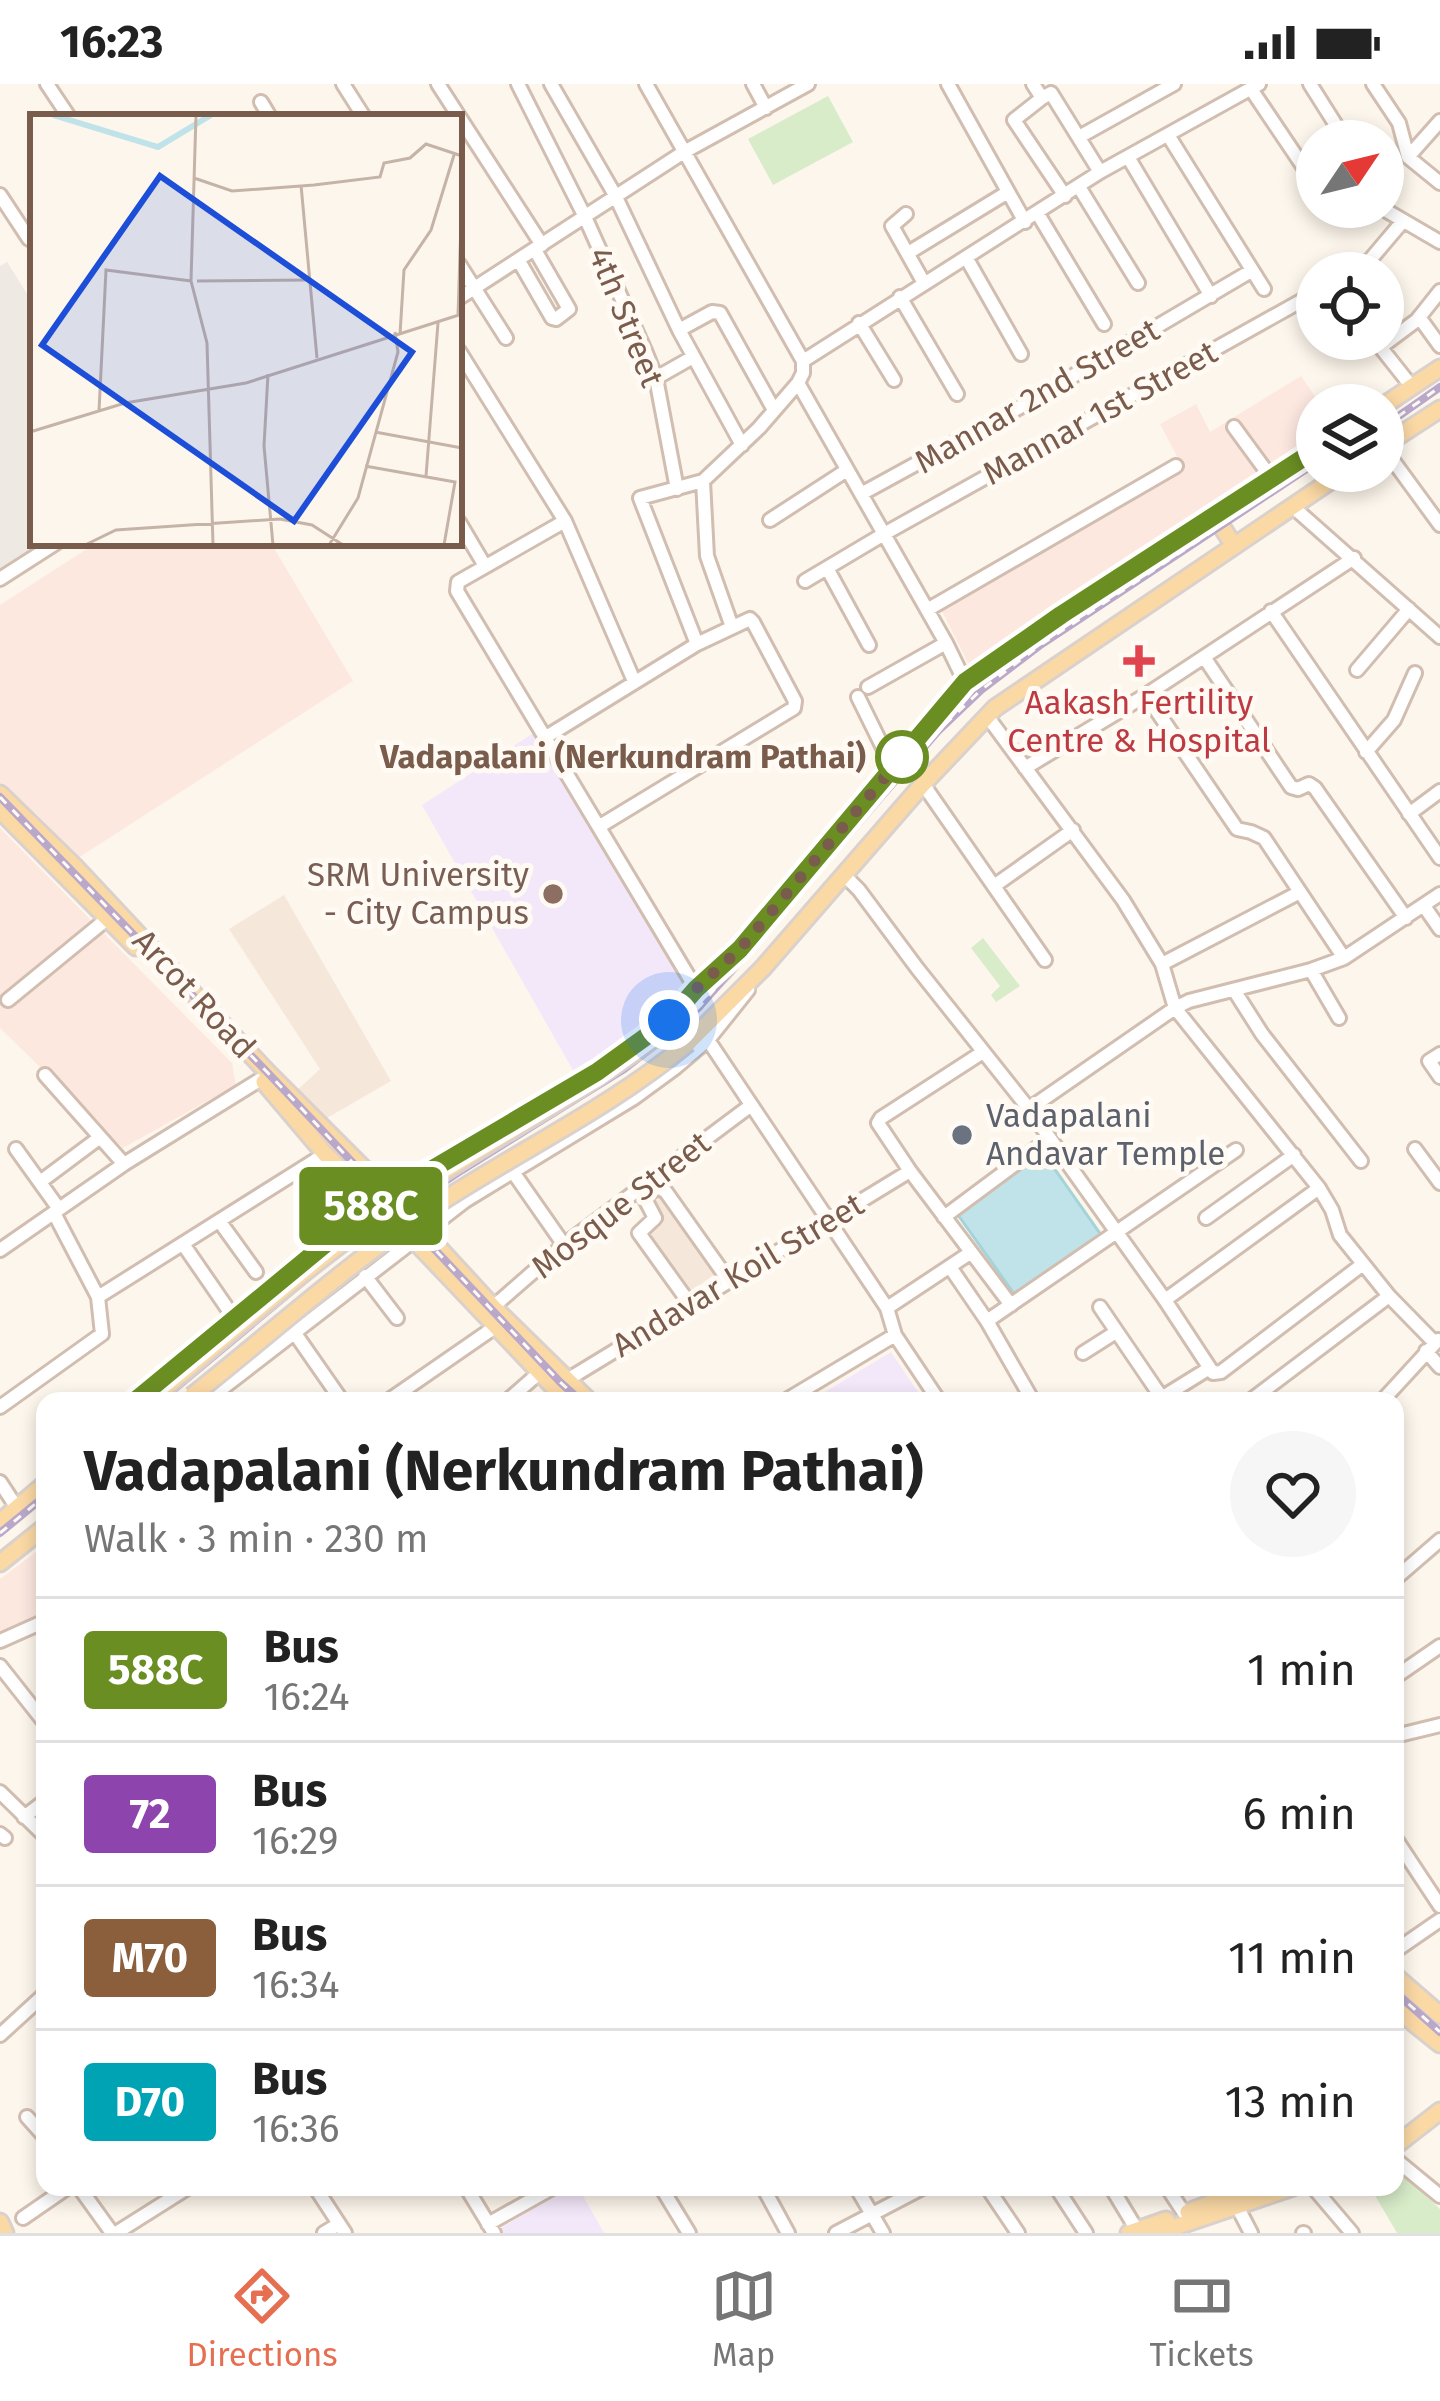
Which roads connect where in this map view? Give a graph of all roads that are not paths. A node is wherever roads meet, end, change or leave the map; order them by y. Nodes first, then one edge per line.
1 (47, 84) edge
2 (343, 84) edge
3 (438, 84) edge
4 (518, 84) edge
5 (551, 84) edge
6 (646, 84) edge
7 (753, 84) edge
8 (808, 84) edge
9 (948, 84) edge
10 (1033, 84) edge
11 (1066, 84) edge
12 (1174, 84) edge
13 (1310, 84) edge
14 (1373, 84) edge
15 (1255, 86) edge
16 (1047, 95) junction
17 (261, 102) dead end
18 (766, 108) junction
19 (67, 114) edge
20 (268, 114) edge
21 (362, 114) edge
22 (456, 114) edge
23 (1333, 120) edge
24 (1440, 121) edge
25 (462, 123) edge
26 (1168, 135) junction
27 (1079, 137) junction
28 (684, 152) junction
29 (1296, 153) edge
30 (1408, 157) junction
31 (1128, 158) junction
32 (1100, 172) junction
33 (1440, 183) edge
34 (1079, 187) junction
35 (1008, 192) junction
36 (0, 195) edge
37 (615, 195) junction
38 (1065, 196) junction
39 (906, 214) dead end
40 (585, 217) junction
41 (1031, 218) junction
42 (1404, 222) edge
43 (1397, 228) edge
44 (30, 239) edge
45 (1440, 242) edge
46 (538, 248) junction
47 (1377, 252) edge
48 (908, 253) junction
49 (967, 259) junction
50 (518, 261) junction
51 (462, 269) edge
52 (1251, 271) junction
53 (924, 283) junction
54 (1138, 283) dead end
55 (475, 289) junction
56 (1264, 289) dead end
57 (1440, 291) edge
58 (462, 296) edge
59 (1211, 296) junction
60 (900, 297) junction
61 (1296, 304) edge
62 (1419, 317) junction
63 (859, 323) junction
64 (1104, 325) dead end
65 (1404, 327) edge
66 (679, 331) junction
67 (506, 338) dead end
68 (1440, 346) edge
69 (1022, 354) dead end
70 (462, 356) edge
71 (693, 357) junction
72 (1391, 360) edge
73 (802, 361) junction
74 (1440, 368) edge
75 (656, 378) junction
76 (893, 380) dead end
77 (798, 383) junction
78 (1412, 387) junction
79 (1404, 392) edge
80 (957, 394) dead end
81 (774, 410) junction
82 (1437, 418) edge
83 (1234, 427) dead end
84 (1404, 436) edge
85 (742, 445) junction
86 (1296, 463) edge
87 (1176, 466) dead end
88 (848, 470) junction
89 (1404, 476) edge
90 (1272, 479) junction
91 (703, 481) junction
92 (677, 489) junction
93 (1314, 492) edge
94 (861, 494) junction
95 (1292, 506) junction
96 (1215, 516) junction
97 (770, 520) dead end
98 (565, 521) junction
99 (1440, 525) edge
100 (462, 527) edge
101 (884, 534) junction
102 (51, 546) edge
103 (1234, 546) junction
104 (1354, 559) junction
105 (485, 566) junction
106 (827, 568) junction
107 (0, 579) edge
108 (805, 581) dead end
109 (1409, 609) junction
110 (927, 610) junction
111 (1271, 611) junction
112 (732, 627) junction
113 (1440, 637) edge
114 (946, 643) junction
115 (697, 644) junction
116 (869, 645) dead end
117 (1204, 657) junction
118 (1357, 670) dead end
119 (1414, 673) dead end
120 (634, 681) junction
121 (965, 682) junction
122 (1146, 695) junction
123 (987, 716) junction
124 (545, 737) junction
125 (1366, 752) junction
126 (893, 768) junction
127 (1025, 769) junction
128 (922, 784) junction
129 (1440, 790) edge
130 (0, 794) edge
131 (0, 810) edge
132 (1409, 814) junction
133 (600, 826) junction
134 (1073, 830) junction
135 (1440, 859) edge
136 (844, 875) junction
137 (994, 886) junction
138 (1300, 892) junction
139 (1440, 894) edge
140 (1424, 906) junction
141 (108, 918) junction
142 (1406, 918) junction
143 (1440, 929) edge
144 (740, 949) junction
145 (1344, 958) junction
146 (1045, 960) dead end
147 (160, 964) junction
148 (1162, 964) junction
149 (761, 969) junction
150 (1311, 970) junction
151 (696, 989) junction
152 (1234, 990) junction
153 (8, 1000) dead end
154 (1174, 1008) junction
155 (1339, 1018) dead end
156 (709, 1040) junction
157 (233, 1043) junction
158 (983, 1052) junction
159 (1434, 1057) edge
160 (46, 1075) dead end
161 (1440, 1077) edge
162 (261, 1078) junction
163 (750, 1106) junction
164 (1029, 1109) junction
165 (99, 1138) junction
166 (1049, 1138) junction
167 (16, 1149) dead end
168 (1415, 1149) dead end
169 (1236, 1150) dead end
170 (325, 1154) junction
171 (1294, 1155) junction
172 (1361, 1161) dead end
173 (441, 1162) junction
174 (124, 1164) junction
175 (910, 1171) junction
176 (513, 1172) junction
177 (40, 1182) junction
178 (1440, 1183) edge
179 (1319, 1188) junction
180 (382, 1199) junction
181 (465, 1201) junction
182 (56, 1211) junction
183 (944, 1217) junction
184 (1206, 1218) dead end
185 (829, 1221) junction
186 (220, 1222) junction
187 (1116, 1233) junction
188 (419, 1236) junction
189 (183, 1244) junction
190 (564, 1245) junction
191 (0, 1250) edge
192 (970, 1253) junction
193 (1363, 1264) junction
194 (950, 1267) junction
195 (256, 1272) dead end
196 (365, 1276) junction
197 (281, 1280) junction
198 (729, 1281) junction
199 (98, 1297) junction
200 (1389, 1297) junction
201 (1165, 1300) junction
202 (690, 1304) junction
203 (1011, 1304) junction
204 (493, 1307) junction
205 (1100, 1307) dead end
206 (887, 1308) junction
207 (234, 1318) junction
208 (311, 1318) junction
209 (398, 1318) dead end
210 (987, 1321) junction
211 (495, 1328) junction
212 (295, 1332) junction
213 (1116, 1332) junction
214 (895, 1335) junction
215 (1434, 1344) edge
216 (1083, 1353) dead end
217 (1440, 1367) edge
218 (1210, 1371) junction
219 (539, 1373) junction
220 (567, 1379) junction
221 (145, 1392) edge
222 (160, 1392) edge
223 (198, 1392) edge
224 (228, 1392) edge
225 (336, 1392) edge
226 (405, 1392) edge
227 (517, 1392) edge
228 (558, 1392) edge
229 (580, 1392) edge
230 (800, 1392) edge
231 (933, 1392) edge
232 (1028, 1392) edge
233 (1155, 1392) edge
234 (1172, 1392) edge
235 (1262, 1392) edge
236 (1390, 1392) edge
237 (0, 1408) edge
238 (0, 1483) edge
239 (36, 1491) edge
240 (16, 1508) junction
241 (0, 1522) edge
242 (36, 1540) edge
243 (1440, 1540) edge
244 (0, 1563) edge
245 (1404, 1571) edge
246 (36, 1625) edge
247 (0, 1641) edge
248 (1440, 1646) edge
249 (0, 1666) edge
250 (1404, 1671) edge
251 (36, 1712) edge
252 (1440, 1724) edge
253 (1404, 1734) edge
254 (1, 1796) edge
255 (36, 1808) edge
256 (24, 1817) junction
257 (36, 1828) edge
258 (1404, 1852) edge
259 (1440, 1906) edge
260 (1440, 1920) edge
261 (1404, 1945) edge
262 (1404, 1984) edge
263 (1413, 1991) junction
264 (36, 2002) edge
265 (1404, 2002) edge
266 (1436, 2012) edge
267 (1404, 2015) edge
268 (1418, 2026) junction
269 (0, 2035) edge
270 (1440, 2044) edge
271 (1440, 2111) edge
272 (27, 2116) dead end
273 (36, 2126) edge
274 (1404, 2137) edge
275 (1404, 2166) edge
276 (55, 2196) edge
277 (87, 2196) edge
278 (174, 2196) edge
279 (321, 2196) edge
280 (471, 2196) edge
281 (540, 2196) edge
282 (666, 2196) edge
283 (768, 2196) edge
284 (861, 2196) edge
285 (907, 2196) edge
286 (993, 2196) edge
287 (1061, 2196) edge
288 (1116, 2196) edge
289 (1172, 2196) edge
290 (1237, 2196) edge
291 (1266, 2196) edge
292 (1321, 2196) edge
293 (1440, 2196) edge
294 (1237, 2206) junction
295 (872, 2214) junction
296 (23, 2218) dead end
297 (0, 2222) edge
298 (1187, 2223) edge
299 (342, 2228) edge
300 (491, 2228) edge
301 (1133, 2231) edge
302 (5, 2233) edge
303 (114, 2233) edge
304 (324, 2233) edge
305 (689, 2233) edge
306 (788, 2233) edge
307 (836, 2233) edge
308 (883, 2233) edge
309 (1018, 2233) edge
310 (1086, 2233) edge
311 (1156, 2233) edge
312 (1251, 2233) edge
313 (1352, 2233) edge

1 - 19 street
2 - 21 street
3 - 22 street
4 - 40 street, 4th Street
5 - 37 street
6 - 28 street
7 - 18 street
8 - 18 street
9 - 35 street
10 - 16 street
11 - 16 street
12 - 27 street
13 - 23 street
14 - 30 street
15 - 26 street
15 - 29 street
16 - 27 street
16 - 38 street
17 - 20 street
18 - 28 street
24 - 30 street
25 - 46 street
26 - 31 street
26 - 52 street
27 - 32 street
28 - 37 street
28 - 73 street
30 - 33 street
31 - 32 street
31 - 59 street
32 - 34 street
34 - 38 street
34 - 54 street
35 - 41 street
35 - 48 street
36 - 44 street
37 - 40 street
37 - 66 street
38 - 41 street
39 - 48 street
40 - 46 street
40 - 75 street, 4th Street
41 - 49 street
41 - 64 street
42 - 45 street
43 - 47 street
46 - 50 street
46 - 50 street
48 - 53 street
49 - 53 street
49 - 69 street
50 - 55 street
51 - 55 street
52 - 56 street
52 - 59 street, Mannar 2nd Street
53 - 60 street
55 - 58 street
55 - 67 street
57 - 62 street
59 - 94 street, Mannar 2nd Street
60 - 63 street
60 - 80 street
61 - 101 street, Mannar 1st Street
62 - 65 street
62 - 68 street
63 - 73 street
63 - 76 street
66 - 71 street
66 - 81 street
70 - 98 street
71 - 75 street
71 - 85 street
72 - 78 street
73 - 77 street
74 - 78 main road
75 - 92 street, 4th Street
77 - 81 street
77 - 88 street
78 - 79 main road
81 - 85 street
82 - 84 main road
83 - 90 street
85 - 91 street
86 - 90 main road
87 - 110 street
88 - 94 street
88 - 97 street
89 - 99 street
90 - 96 main road
91 - 92 street
91 - 112 street
92 - 115 street
93 - 95 main road
94 - 101 street
95 - 103 main road
95 - 104 street
96 - 103 main road
96 - 121 main road
98 - 105 street
98 - 120 street
100 - 105 street
101 - 106 street, Mannar 1st Street
101 - 110 street
102 - 107 street
103 - 123 main road
104 - 109 street
104 - 111 street
105 - 124 street
106 - 108 street, Mannar 1st Street
106 - 116 street
109 - 113 street
109 - 118 street
110 - 114 street
111 - 117 street
111 - 125 street
112 - 115 street
112 - 133 street
114 - 121 street
114 - 126 street
115 - 120 street
117 - 122 street
117 - 142 street
119 - 125 street
120 - 124 street
121 - 126 main road
122 - 127 street
122 - 138 street
123 - 127 street
123 - 128 main road
124 - 133 street
125 - 132 street
126 - 144 main road
127 - 134 street
128 - 136 main road
128 - 137 street
129 - 132 street
130 - 147 main road, Arcot Road
131 - 141 main road, Arcot Road
132 - 135 street
133 - 151 street
134 - 137 street
134 - 148 street
136 - 149 main road
136 - 158 street
137 - 146 street
138 - 145 street
138 - 148 street
139 - 140 street
140 - 142 street
140 - 143 street
141 - 147 main road, Arcot Road
141 - 153 street
142 - 145 street
144 - 151 street
144 - 222 main road, bridge
145 - 150 street
147 - 157 main road, Arcot Road
148 - 154 street
149 - 156 street
149 - 223 main road, bridge
150 - 152 street
150 - 155 street
151 - 173 street
152 - 154 street
152 - 172 street
154 - 164 street
154 - 171 street
156 - 163 street
156 - 176 street
157 - 162 main road, Arcot Road
157 - 180 main road, Arcot Road
158 - 164 street
158 - 175 street
159 - 161 street
160 - 165 street
162 - 170 main road, Arcot Road
162 - 174 street
163 - 185 street
163 - 190 street, Mosque Street
164 - 166 street
165 - 174 street
165 - 177 street
166 - 183 street
166 - 187 street
167 - 177 street
168 - 178 street
169 - 187 street
170 - 180 main road, Arcot Road
170 - 186 street
171 - 179 street
171 - 184 street
173 - 180 street
173 - 181 street
174 - 182 street
175 - 183 street
175 - 185 street, Andavar Koil Street
176 - 181 street
176 - 190 street
177 - 182 street
179 - 193 street
179 - 201 street
180 - 188 main road
180 - 197 street
181 - 188 street
182 - 191 street
182 - 199 street
183 - 192 street
185 - 198 street, Andavar Koil Street
185 - 206 street
186 - 189 street
186 - 195 street
187 - 201 street
187 - 203 street
188 - 196 street
188 - 204 main road
188 - 211 main road
189 - 199 street
189 - 207 street
190 - 204 street, Mosque Street
192 - 194 street
192 - 203 street
193 - 200 street
193 - 218 street
194 - 206 street
194 - 210 street
196 - 208 street
196 - 209 street
197 - 207 street
197 - 208 street
198 - 202 street, Andavar Koil Street
198 - 202 street
199 - 237 street
200 - 215 street
200 - 235 street
201 - 218 street
202 - 220 street, Andavar Koil Street
203 - 210 street
204 - 220 main road
205 - 213 street
206 - 214 street
207 - 221 street
208 - 212 street
210 - 232 street
211 - 219 main road
211 - 226 street
212 - 224 street
212 - 225 street
213 - 216 street
213 - 233 street
214 - 230 street
214 - 231 street
215 - 217 street
215 - 236 street
218 - 234 street
219 - 227 street
219 - 228 main road
220 - 229 main road
238 - 240 street
239 - 240 main road
240 - 241 main road
242 - 244 main road
243 - 245 street
246 - 247 street
248 - 250 street
249 - 251 street
252 - 253 street
254 - 256 street
255 - 256 street
256 - 257 street
258 - 259 street
260 - 261 street
262 - 263 main road
263 - 265 main road
263 - 266 main road
264 - 269 street
266 - 268 main road
267 - 268 main road
268 - 270 main road
271 - 274 main road
272 - 273 street
275 - 293 street
276 - 296 street
277 - 303 street
278 - 303 street
279 - 299 street
280 - 300 street
281 - 300 street
282 - 305 street
283 - 306 street
284 - 295 street
285 - 295 street
286 - 309 street
287 - 310 street
288 - 301 street
289 - 298 street
290 - 298 main road
291 - 294 main road
292 - 313 street
294 - 298 main road
294 - 312 street
295 - 307 street
295 - 308 street
297 - 302 main road
298 - 301 main road
298 - 311 main road
299 - 304 street

